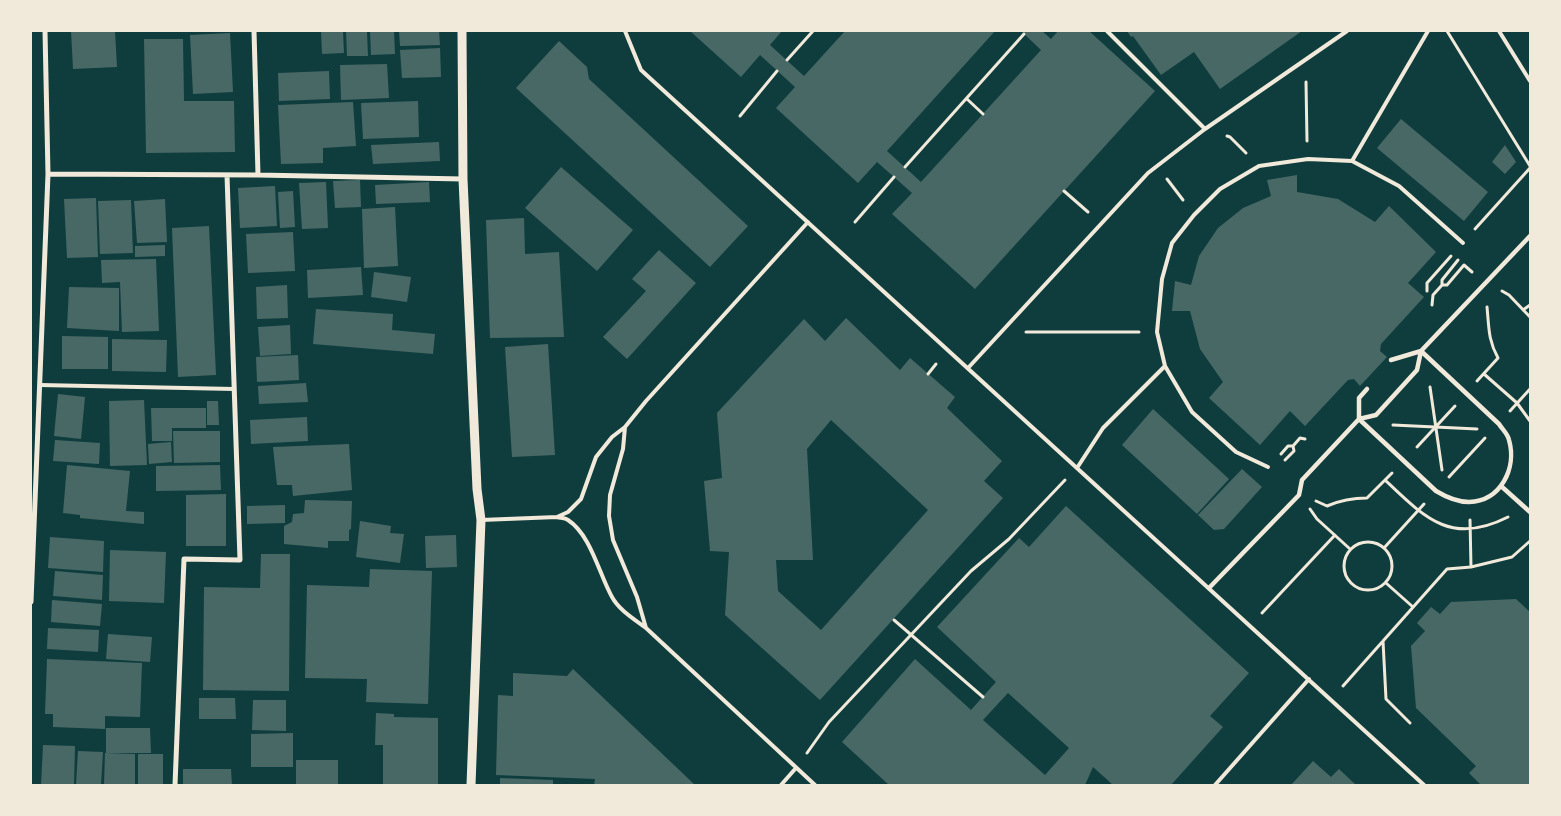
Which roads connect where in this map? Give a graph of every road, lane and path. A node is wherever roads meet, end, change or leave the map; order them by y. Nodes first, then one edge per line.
1 (45, 31) edge
2 (254, 31) edge
3 (462, 31) edge
4 (625, 31) edge
5 (813, 31) edge
6 (1108, 31) edge
7 (1347, 31) edge
8 (1428, 31) edge
9 (1447, 31) edge
10 (1498, 31) edge
11 (1024, 34) dead end
12 (787, 60) dead end
13 (1306, 61) junction
14 (777, 71) dead end
15 (1530, 82) edge
16 (967, 98) junction
17 (983, 114) dead end
18 (740, 116) dead end
19 (1205, 129) junction
20 (1308, 159) junction
21 (1352, 161) junction
22 (1259, 166) junction
23 (905, 167) dead end
24 (1157, 167) junction
25 (1530, 167) edge
26 (48, 174) junction
27 (227, 175) junction
28 (258, 175) junction
29 (894, 177) dead end
30 (463, 179) junction
31 (1064, 190) dead end
32 (1194, 215) junction
33 (808, 222) junction
34 (855, 222) dead end
35 (1101, 224) junction
36 (1530, 236) edge
37 (1463, 243) junction
38 (1442, 284) junction
39 (1485, 284) junction
40 (1427, 291) dead end
41 (1432, 305) dead end
42 (1530, 305) edge
43 (1523, 310) junction
44 (1530, 317) edge
45 (1002, 332) junction
46 (1157, 332) junction
47 (1421, 351) junction
48 (1391, 360) dead end
49 (938, 362) dead end
50 (1165, 366) junction
51 (968, 368) junction
52 (928, 374) dead end
53 (40, 385) junction
54 (234, 389) junction
55 (1367, 389) dead end
56 (1530, 390) edge
57 (1466, 393) junction
58 (1517, 403) junction
59 (1360, 419) junction
60 (1530, 421) edge
61 (1499, 424) junction
62 (625, 427) junction
63 (1436, 427) junction
64 (1493, 430) junction
65 (1305, 438) dead end
66 (1293, 446) dead end
67 (1404, 460) junction
68 (1268, 467) dead end
69 (1077, 468) junction
70 (1385, 480) dead end
71 (1443, 483) junction
72 (1501, 486) junction
73 (1436, 490) junction
74 (1299, 495) junction
75 (1470, 502) junction
76 (1418, 511) dead end
77 (1530, 512) edge
78 (557, 516) junction
79 (481, 520) junction
80 (1335, 535) junction
81 (1471, 538) junction
82 (1477, 538) dead end
83 (1530, 541) edge
84 (1384, 548) junction
85 (1350, 549) junction
86 (1471, 567) junction
87 (1386, 583) junction
88 (1209, 588) junction
89 (31, 602) edge
90 (1413, 607) junction
91 (894, 620) dead end
92 (1250, 626) junction
93 (646, 628) junction
94 (1384, 641) junction
95 (1309, 679) junction
96 (983, 696) dead end
97 (1331, 700) junction
98 (1410, 723) dead end
99 (796, 768) junction
100 (175, 785) edge
101 (471, 785) edge
102 (781, 785) edge
103 (815, 785) edge
104 (1215, 785) edge
105 (1424, 785) edge

1 - 26 street
2 - 28 street
3 - 30 street
4 - 33 lane
5 - 12 path
6 - 19 lane
7 - 13 lane
8 - 21 lane
9 - 25 path
10 - 15 lane
11 - 16 path
13 - 19 lane
13 - 20 path
14 - 18 path
16 - 17 path
16 - 23 path
19 - 22 path
19 - 24 lane
20 - 21 lane
20 - 22 lane
21 - 37 lane
22 - 32 lane
24 - 32 path
24 - 35 lane
25 - 37 path
26 - 27 street
26 - 53 street
27 - 28 street
27 - 54 street
28 - 30 street
29 - 34 path
30 - 79 street
31 - 35 path
32 - 46 lane
33 - 51 lane
33 - 62 lane
35 - 45 lane
36 - 39 street
37 - 38 path
37 - 40 path
38 - 39 path
38 - 41 path
39 - 43 path
39 - 47 street
39 - 58 path
42 - 43 path
43 - 44 path
45 - 46 path
45 - 51 lane
46 - 50 lane
47 - 48 street
47 - 57 street
47 - 59 street
47 - 63 path
49 - 52 path
50 - 68 lane
50 - 69 lane
51 - 69 lane
53 - 54 lane
53 - 89 street
54 - 100 street
55 - 59 street
56 - 58 path
57 - 61 street
57 - 63 path
58 - 60 path
59 - 63 path
59 - 67 street
59 - 74 street
61 - 64 path
61 - 72 street
62 - 78 lane
62 - 93 lane
63 - 64 path
63 - 67 path
63 - 71 path
64 - 71 path
65 - 66 path
67 - 73 street
69 - 88 lane
69 - 99 path
70 - 74 path
71 - 73 path
72 - 75 street
72 - 77 street
73 - 75 street
74 - 80 path
74 - 88 street
75 - 81 path
76 - 84 path
78 - 79 lane
78 - 93 lane
79 - 101 street
80 - 85 path
80 - 92 path
81 - 82 path
81 - 86 path
83 - 86 path
84 - 85 path
84 - 87 path
85 - 87 path
86 - 90 path
87 - 90 path
88 - 92 lane
90 - 94 path
91 - 96 path
92 - 95 lane
93 - 99 lane
94 - 97 path
94 - 98 path
95 - 97 lane
95 - 104 lane
97 - 105 lane
99 - 102 lane
99 - 103 lane

